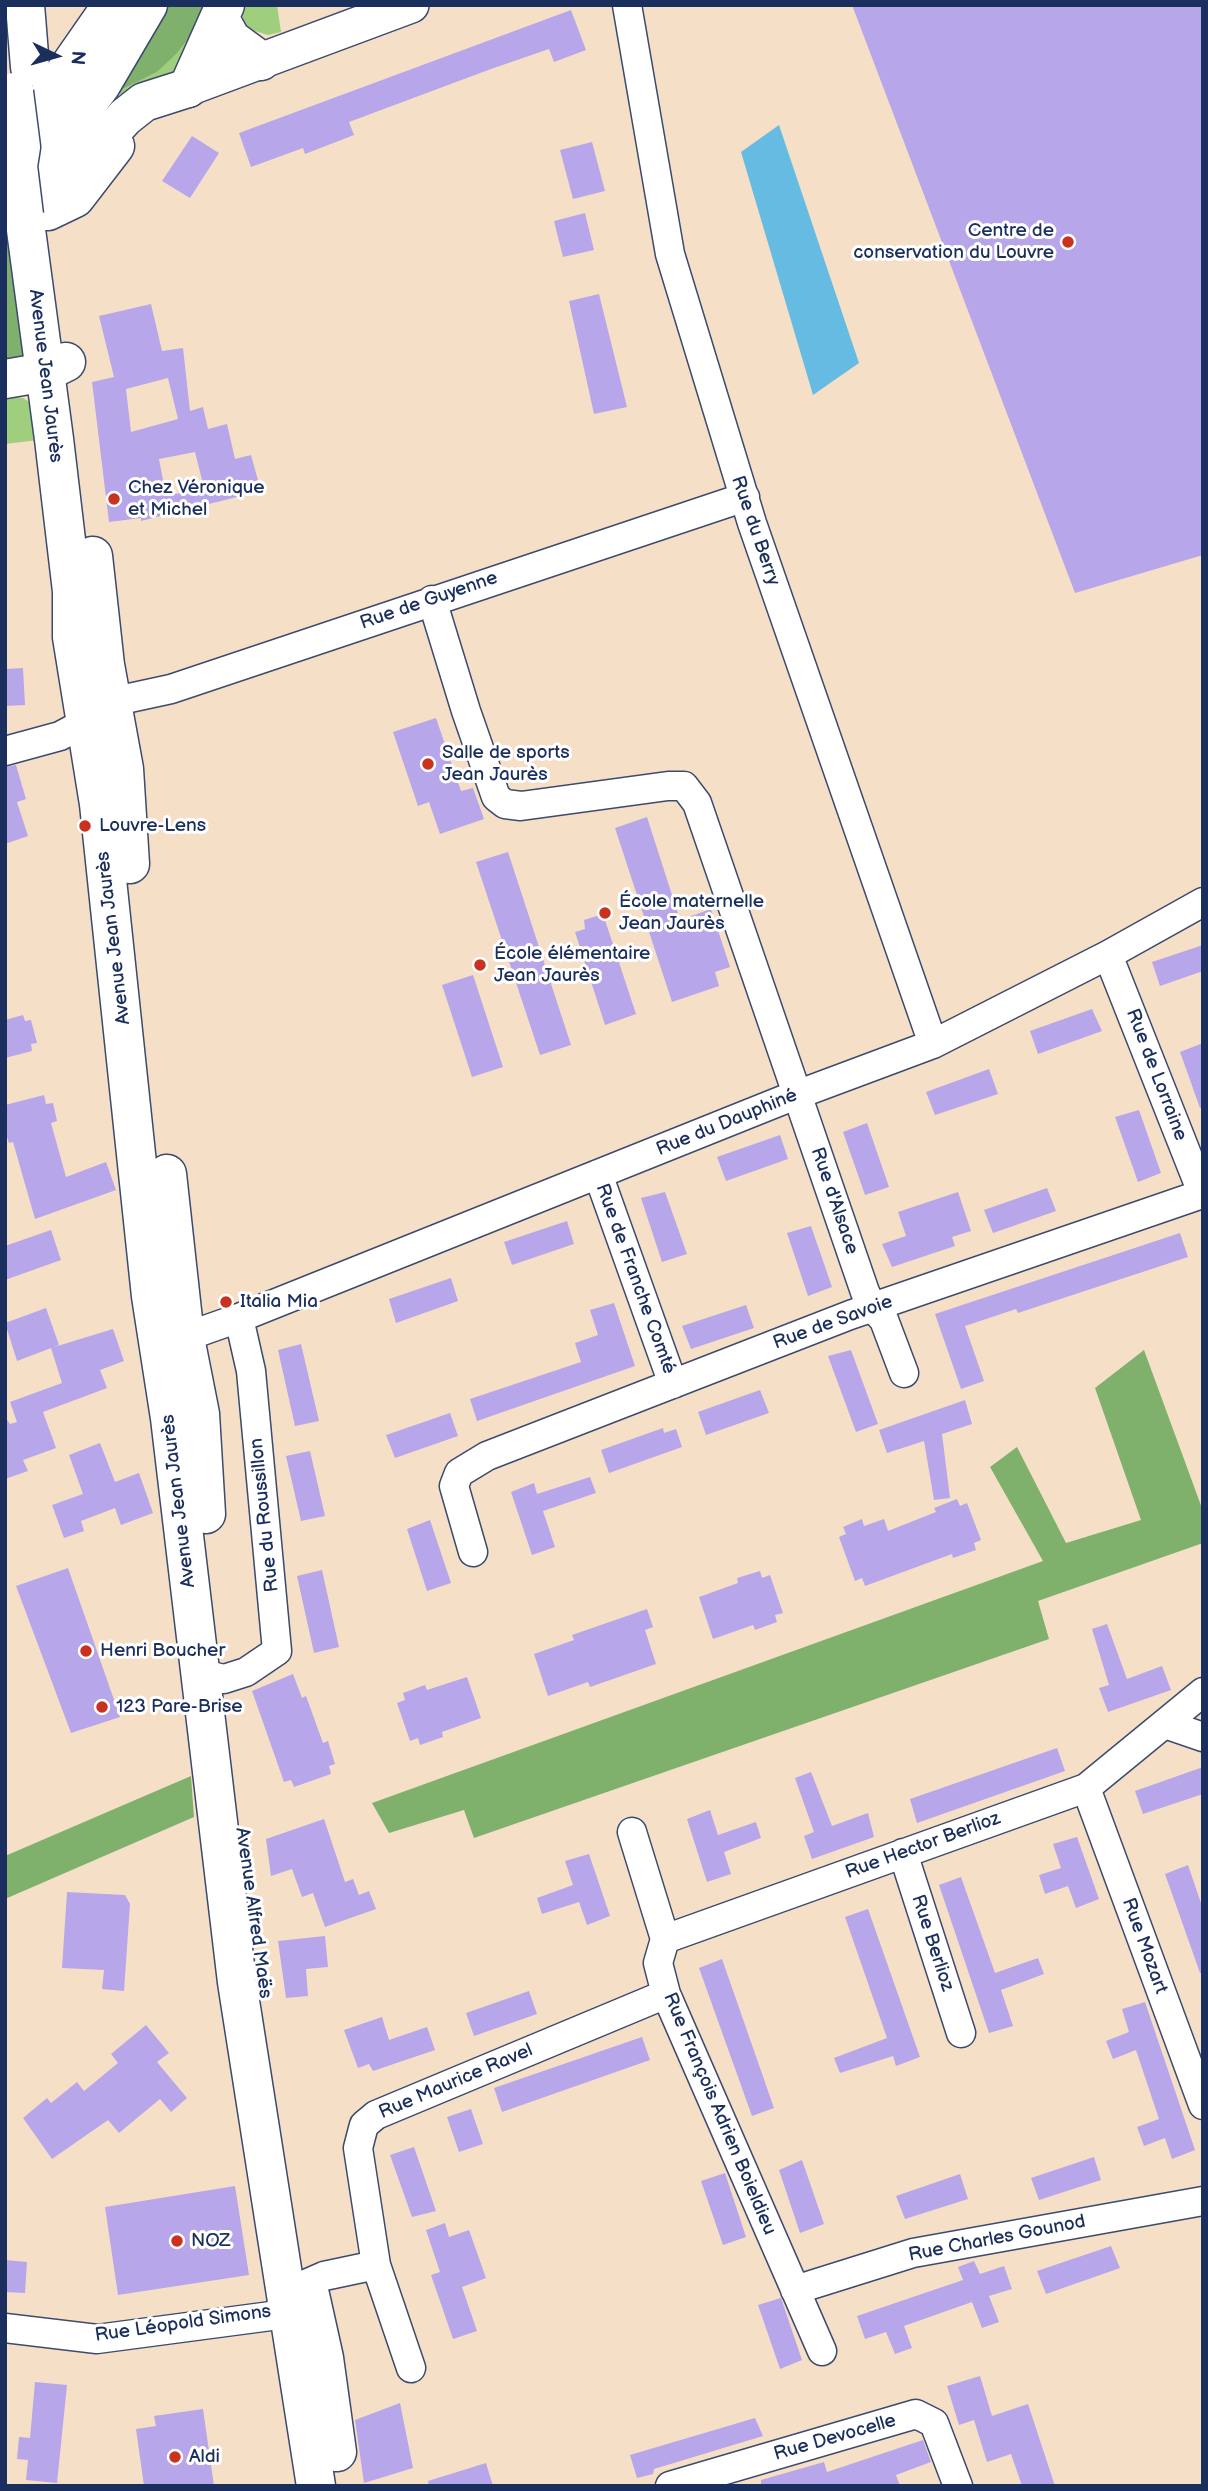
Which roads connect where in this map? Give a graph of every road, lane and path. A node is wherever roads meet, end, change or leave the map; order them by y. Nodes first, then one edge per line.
1 (112, 5) edge
2 (148, 5) edge
3 (411, 5) edge
4 (627, 5) edge
5 (223, 12) edge
6 (18, 42) edge
7 (261, 61) junction
8 (188, 89) junction
9 (13, 153) edge
10 (31, 204) edge
11 (56, 367) junction
12 (5, 379) edge
13 (746, 497) junction
14 (432, 600) junction
15 (98, 712) junction
16 (5, 751) edge
17 (1203, 902) edge
18 (1108, 955) junction
19 (933, 1044) junction
20 (798, 1095) junction
21 (597, 1174) junction
22 (1203, 1195) edge
23 (872, 1307) junction
24 (239, 1318) junction
25 (172, 1341) junction
26 (904, 1373) dead end
27 (673, 1384) junction
28 (473, 1552) dead end
29 (211, 1676) junction
30 (1203, 1692) edge
31 (1165, 1724) junction
32 (1203, 1737) edge
33 (1086, 1788) junction
34 (632, 1832) dead end
35 (903, 1853) junction
36 (664, 1939) junction
37 (666, 1994) junction
38 (961, 2033) dead end
39 (1197, 2069) edge
40 (1203, 2105) edge
41 (1203, 2200) edge
42 (376, 2265) junction
43 (795, 2290) junction
44 (298, 2295) junction
45 (5, 2328) edge
46 (822, 2351) dead end
47 (411, 2368) dead end
48 (316, 2486) edge
49 (342, 2486) edge
50 (670, 2486) edge
51 (958, 2486) edge

1 - 9 main road
2 - 10 main road
3 - 7 street
4 - 13 street, Rue du Berry
5 - 7 main road
5 - 8 main road
6 - 9 main road, Avenue Jean Jaurès, bridge
6 - 10 main road, Avenue Jean Jaurès
7 - 8 street
8 - 10 main road
9 - 10 main road, Avenue Jean Jaurès, bridge
10 - 11 main road, Avenue Jean Jaurès
11 - 12 main road
11 - 15 main road, Avenue Jean Jaurès
13 - 14 street, Rue de Guyenne
13 - 19 street, Rue du Berry
14 - 15 street, Rue de Guyenne
14 - 20 street, Rue d'Alsace
15 - 16 street, Rue de Guyenne
15 - 25 main road, Avenue Jean Jaurès
17 - 18 street, Rue du Dauphiné
18 - 19 street, Rue du Dauphiné
18 - 22 street, Rue de Lorraine
19 - 20 street, Rue du Dauphiné
20 - 21 street, Rue du Dauphiné
20 - 23 street, Rue d'Alsace
21 - 24 street, Rue du Dauphiné
21 - 27 street, Rue de Franche Comté
22 - 23 street, Rue de Savoie
23 - 26 street, Rue d'Alsace
23 - 27 street, Rue de Savoie
24 - 25 street, Rue du Dauphiné
24 - 29 street, Rue du Roussillon
25 - 29 main road, Avenue Alfred Maës
27 - 28 street, Rue de Savoie
29 - 44 main road, Avenue Alfred Maës
29 - 44 main road, Avenue Alfred Maës
30 - 31 street, Rue Hector Berlioz
31 - 32 street
31 - 33 street, Rue Hector Berlioz
33 - 35 street, Rue Hector Berlioz
33 - 39 street, Rue Mozart
34 - 36 street, Rue François Adrien Boieldieu
35 - 36 street, Rue Hector Berlioz
35 - 38 street, Rue Berlioz
36 - 37 street, Rue François Adrien Boieldieu
37 - 42 street, Rue Maurice Ravel
37 - 43 street, Rue François Adrien Boieldieu
39 - 40 street, Rue Mozart
41 - 43 street, Rue Charles Gounod
42 - 44 street, Rue Léopold Simons
42 - 47 street, Rue Maurice Ravel
43 - 46 street, Rue François Adrien Boieldieu
44 - 45 street, Rue Léopold Simons
44 - 48 main road, Avenue Alfred Maës
44 - 49 main road, Avenue Alfred Maës
50 - 51 street, Rue Devocelle

